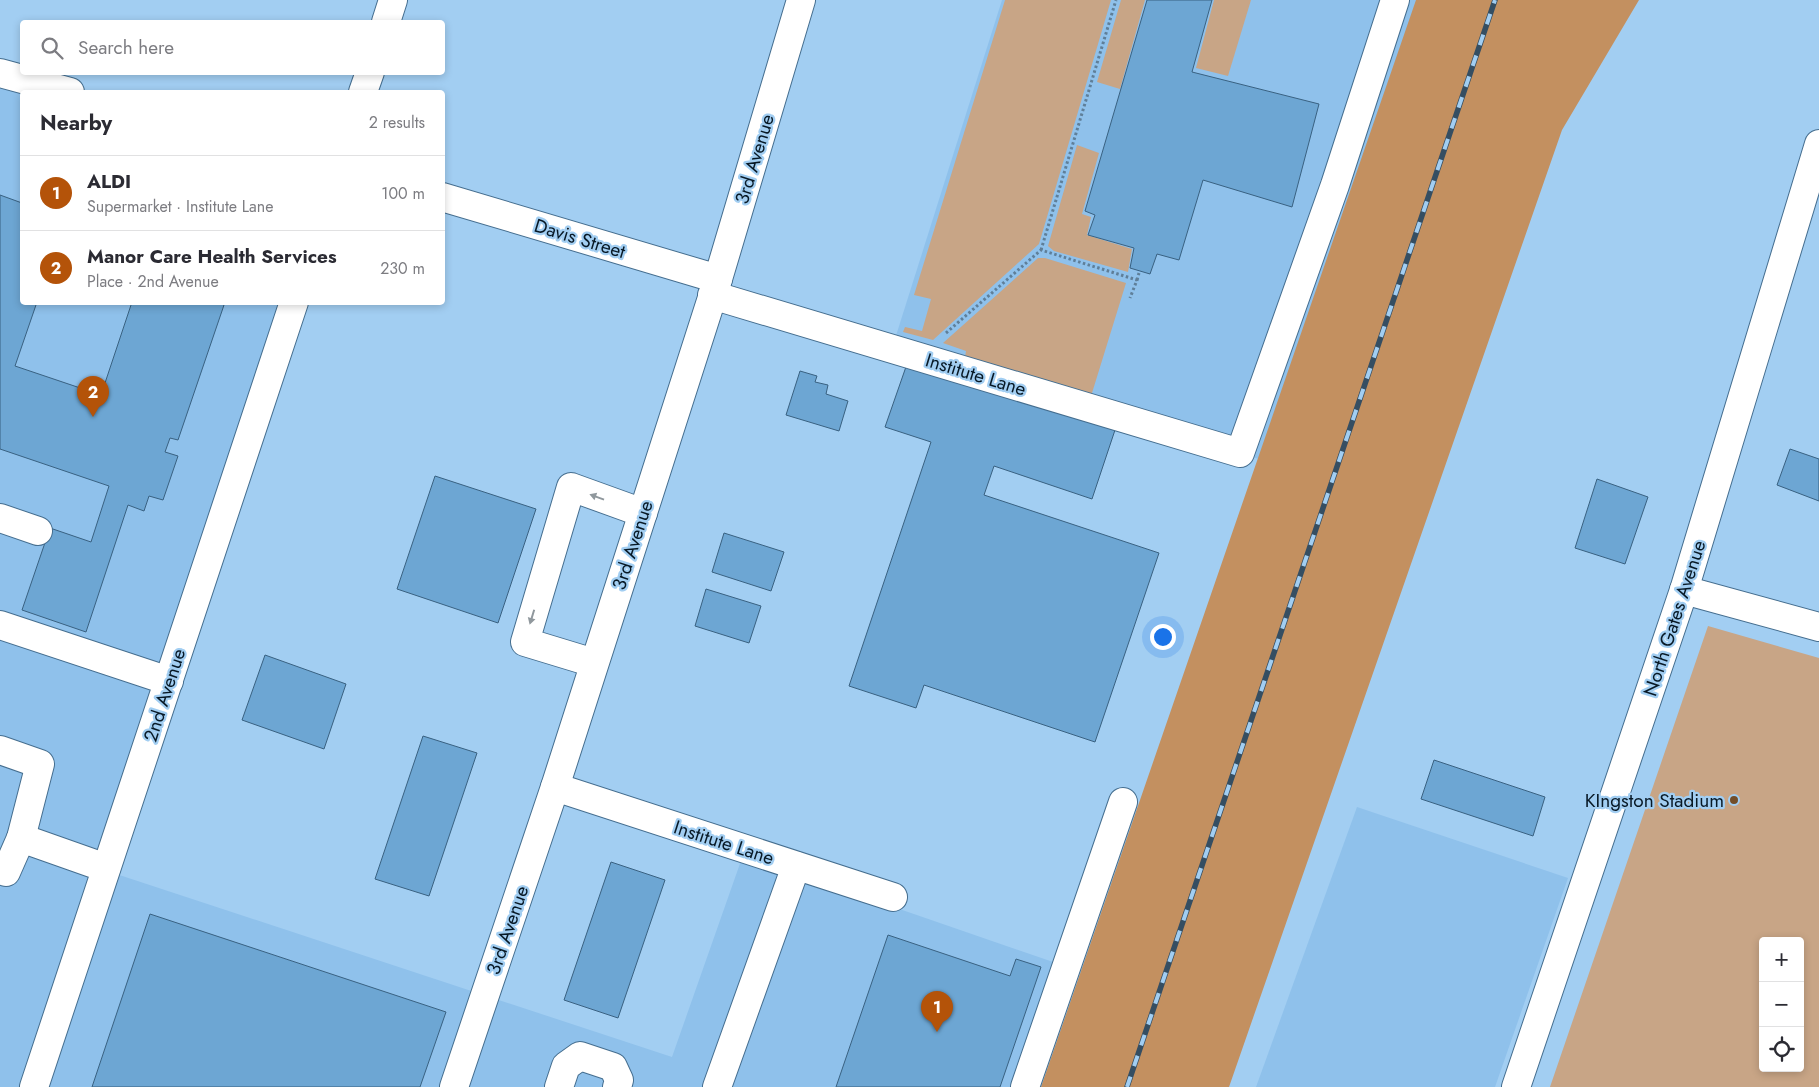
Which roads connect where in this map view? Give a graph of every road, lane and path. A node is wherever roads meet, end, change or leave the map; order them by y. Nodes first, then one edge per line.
1 (393, 0) edge
2 (801, 0) edge
3 (1116, 0) edge
4 (1395, 0) edge
5 (387, 20) edge
6 (0, 73) edge
7 (369, 75) edge
8 (63, 90) edge
9 (364, 90) edge
10 (1817, 161) edge
11 (445, 198) edge
12 (1041, 250) junction
13 (1139, 273) dead end
14 (1137, 280) junction
15 (715, 287) junction
16 (1130, 298) dead end
17 (293, 305) edge
18 (942, 337) dead end
19 (642, 513) junction
20 (0, 518) edge
21 (38, 531) dead end
22 (1684, 590) junction
23 (0, 626) edge
24 (1819, 628) edge
25 (594, 664) junction
26 (169, 681) junction
27 (0, 750) edge
28 (555, 787) junction
29 (1123, 802) dead end
30 (22, 838) junction
31 (796, 866) junction
32 (106, 868) junction
33 (0, 870) edge
34 (893, 897) dead end
35 (34, 1087) edge
36 (454, 1087) edge
37 (559, 1087) edge
38 (617, 1087) edge
39 (717, 1087) edge
40 (1025, 1087) edge
41 (1516, 1087) edge

1 - 5 street
2 - 15 street, 3rd Avenue
3 - 12 path
4 - 15 street, Institute Lane
6 - 8 street
7 - 9 street
10 - 22 street, North Gates Avenue
11 - 15 street, Davis Street
12 - 14 path
12 - 18 path
13 - 14 path
14 - 16 path
15 - 19 street, 3rd Avenue
17 - 26 street, 2nd Avenue
19 - 25 street, 3rd Avenue
19 -> 25 street
20 - 21 street
22 - 24 street
22 - 41 street, North Gates Avenue
23 - 26 street
25 - 28 street, 3rd Avenue
26 - 32 street, 2nd Avenue
27 - 30 street
28 - 31 street, Institute Lane
28 - 36 street, 3rd Avenue
29 - 40 street
30 - 32 street
30 - 33 street
31 - 34 street, Institute Lane
31 - 39 street
32 - 35 street, 2nd Avenue
37 - 38 street

